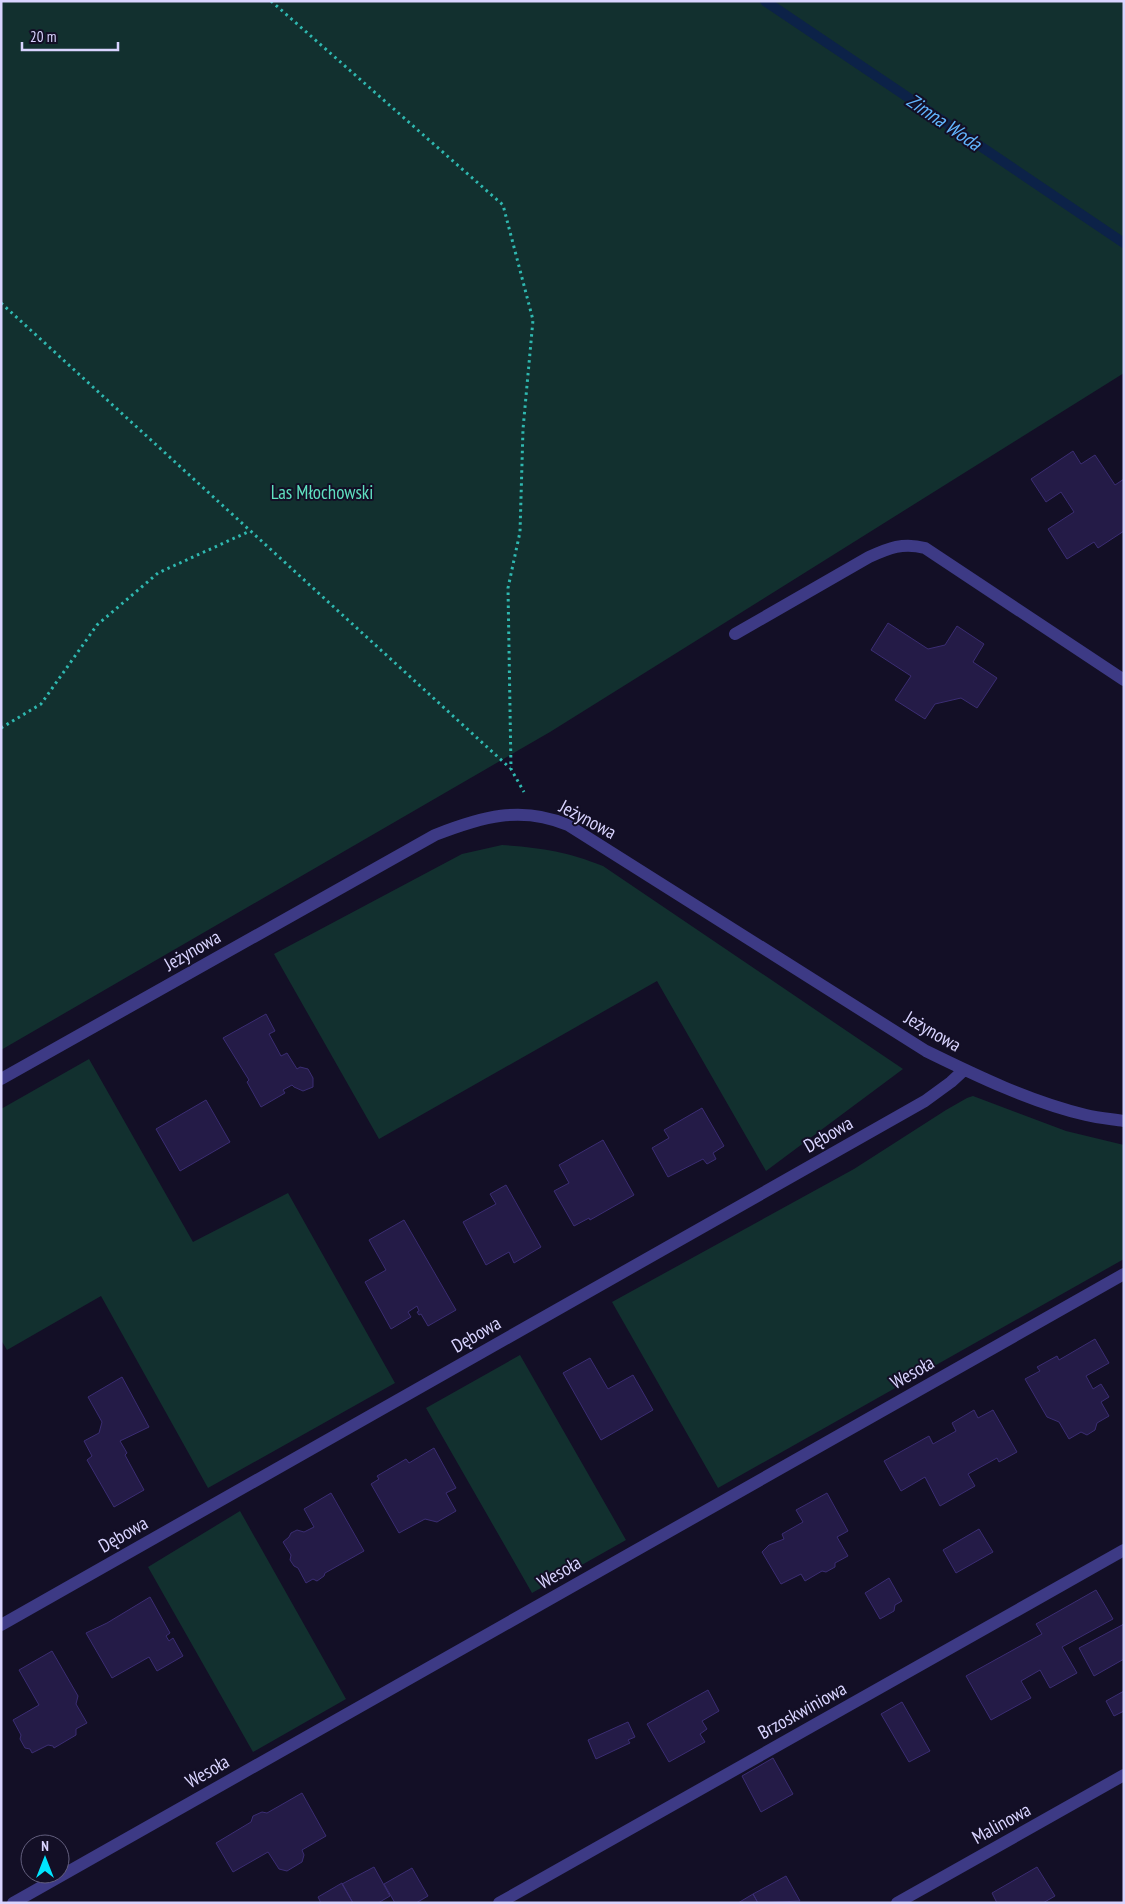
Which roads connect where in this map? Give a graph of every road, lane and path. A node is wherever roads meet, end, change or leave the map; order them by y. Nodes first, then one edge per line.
1 (271, 1) edge
2 (1, 304) edge
3 (250, 531) junction
4 (735, 634) dead end
5 (1124, 680) edge
6 (1, 728) edge
7 (511, 769) junction
8 (538, 815) junction
9 (964, 1070) junction
10 (1, 1079) edge
11 (1124, 1121) edge
12 (1124, 1274) edge
13 (1124, 1550) edge
14 (1, 1625) edge
15 (1124, 1775) edge
16 (13, 1903) edge
17 (499, 1903) edge
18 (897, 1903) edge

1 - 7 path
2 - 3 path
3 - 6 path
3 - 7 path
4 - 5 street
7 - 8 path
8 - 9 street, Jeżynowa
8 - 10 street, Jeżynowa
9 - 11 street, Jeżynowa
9 - 14 street, Dębowa
12 - 16 street, Wesoła
13 - 17 street, Brzoskwiniowa
15 - 18 street, Malinowa

